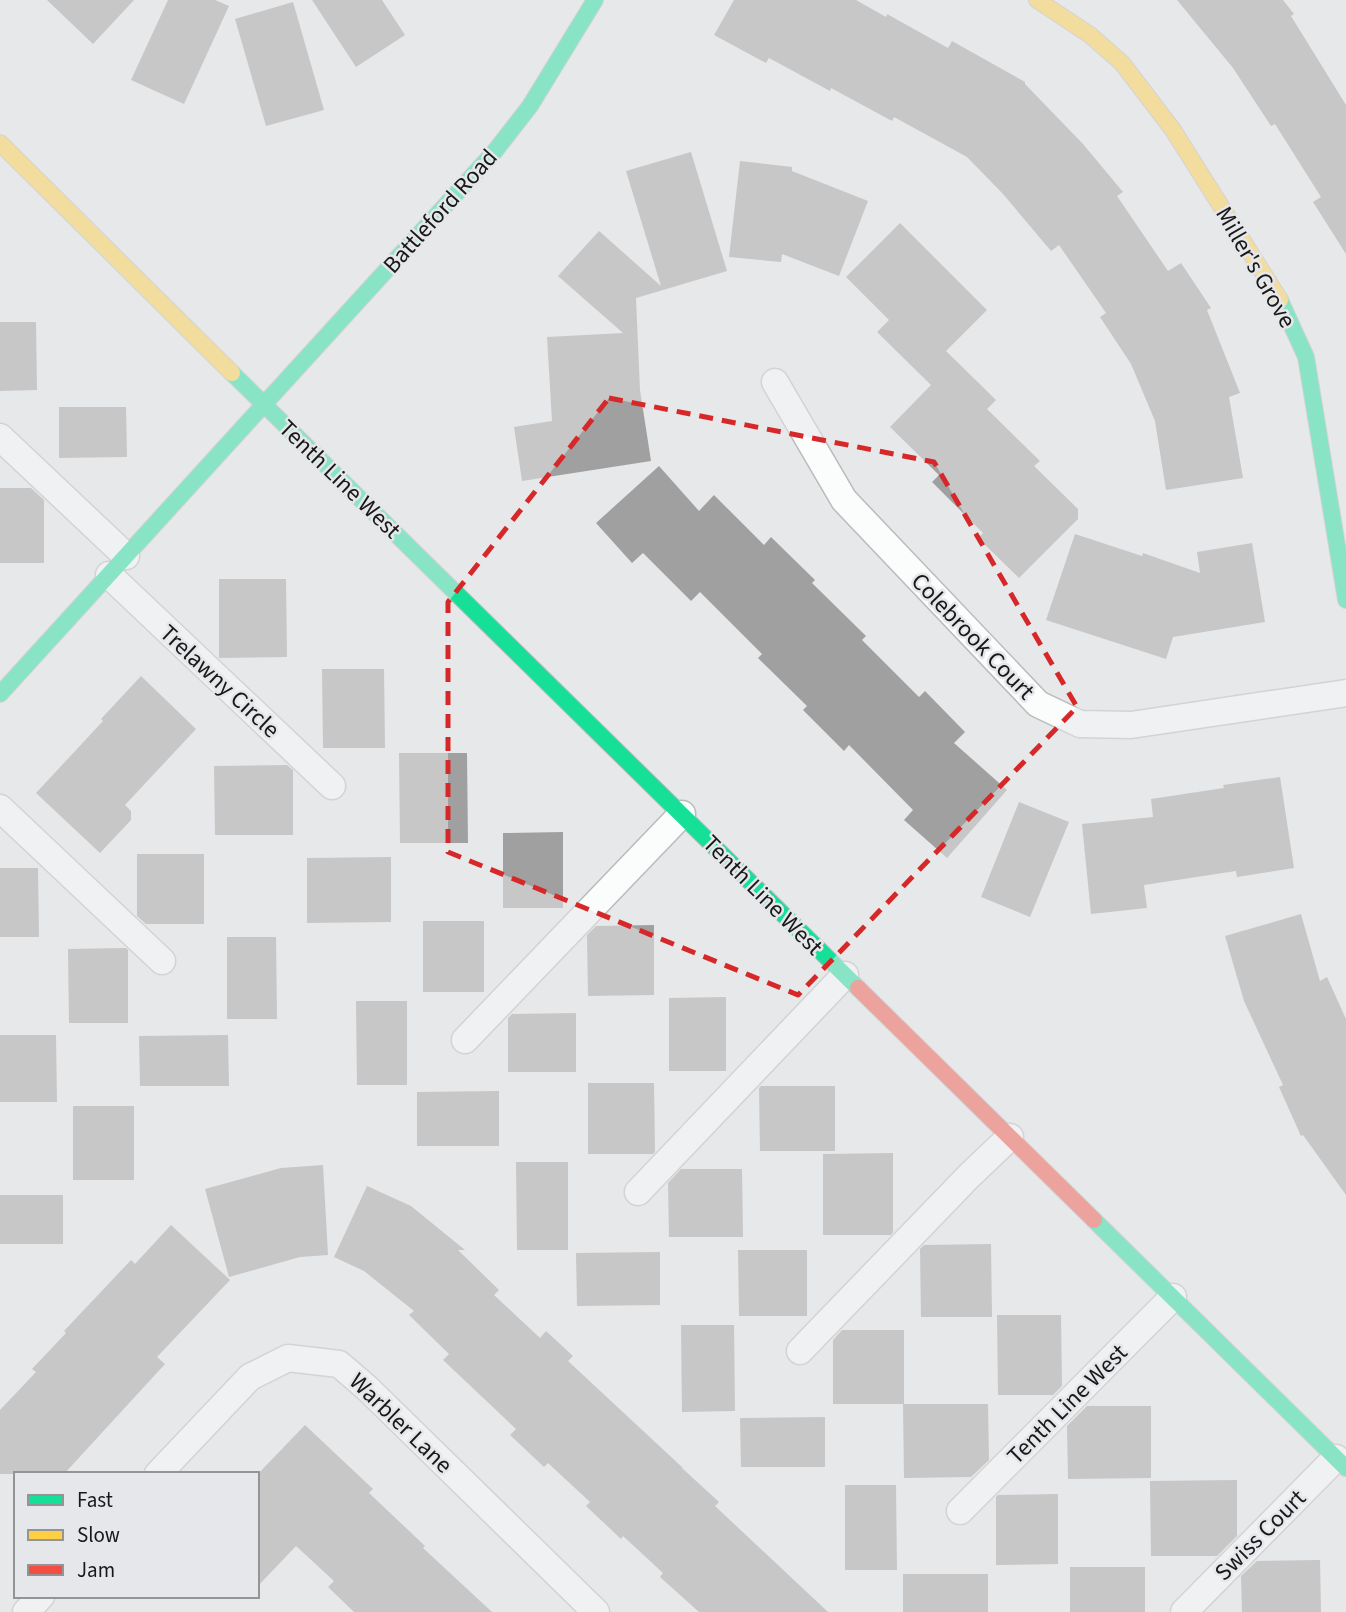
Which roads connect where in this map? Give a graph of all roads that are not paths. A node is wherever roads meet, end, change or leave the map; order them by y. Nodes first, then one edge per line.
1 (595, 0) edge
2 (1037, 0) edge
3 (0, 143) edge
4 (775, 382) dead end
5 (264, 405) junction
6 (0, 437) edge
7 (117, 565) junction
8 (1346, 600) edge
9 (1346, 693) edge
10 (0, 694) edge
11 (332, 786) dead end
12 (0, 808) edge
13 (682, 814) junction
14 (162, 961) dead end
15 (845, 975) junction
16 (466, 1040) dead end
17 (1010, 1137) junction
18 (638, 1192) dead end
19 (1173, 1297) junction
20 (800, 1351) dead end
21 (1341, 1463) edge
22 (160, 1472) edge
23 (960, 1511) dead end
24 (39, 1598) edge
25 (26, 1612) edge
26 (596, 1612) edge
27 (1184, 1612) edge

1 - 5 street, Battleford Road
2 - 8 street, Miller's Grove
3 - 5 street, Tenth Line West
4 - 9 street, Colebrook Court
5 - 7 street
5 - 13 street, Tenth Line West
6 - 7 street, Trelawny Circle
7 - 10 street
7 - 11 street, Trelawny Circle
12 - 14 street
13 - 15 street, Tenth Line West
13 - 16 street, Tenth Line West
15 - 17 street, Tenth Line West
15 - 18 street, Tenth Line West
17 - 19 street, Tenth Line West
17 - 20 street
19 - 21 street, Tenth Line West
19 - 23 street, Tenth Line West
21 - 27 street, Swiss Court
22 - 26 street, Warbler Lane
24 - 25 street

